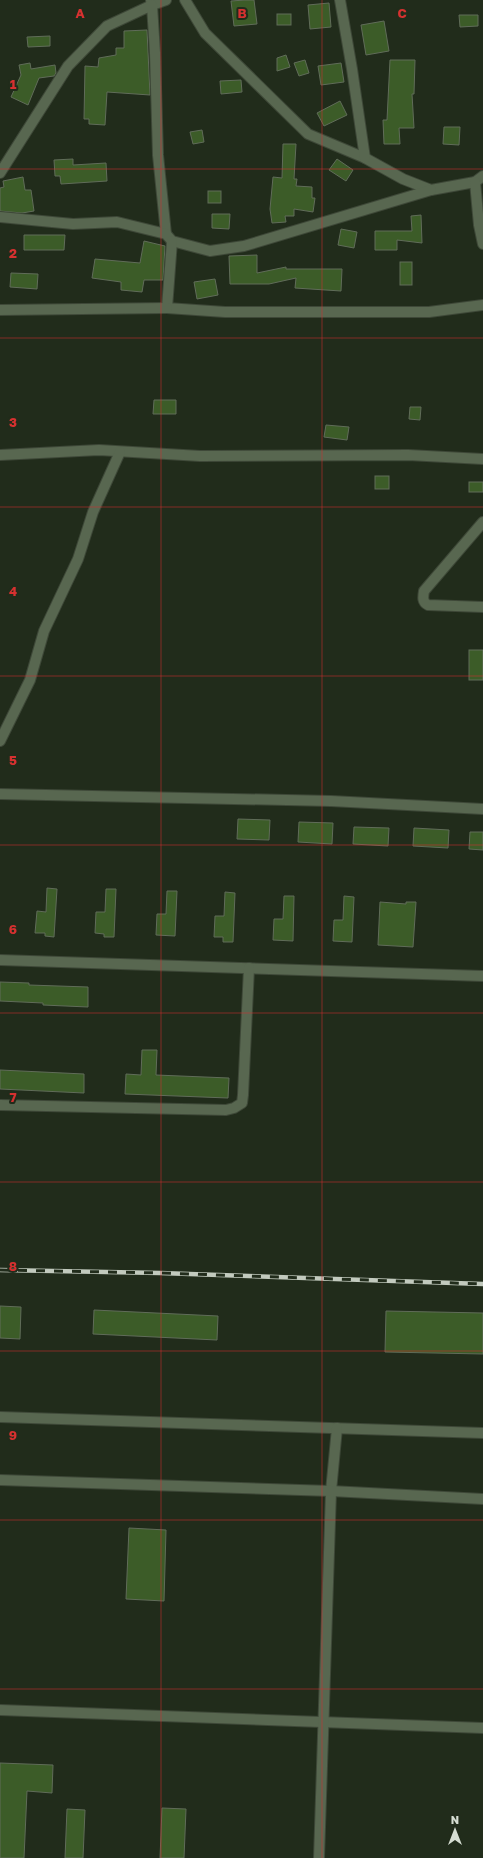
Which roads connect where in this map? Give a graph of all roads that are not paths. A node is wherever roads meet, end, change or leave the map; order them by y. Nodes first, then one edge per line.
1 (166, 0) edge
2 (185, 0) edge
3 (340, 0) edge
4 (152, 3) edge
5 (365, 158) junction
6 (0, 173) edge
7 (479, 179) edge
8 (431, 190) junction
9 (0, 217) edge
10 (169, 237) junction
11 (483, 244) edge
12 (483, 305) edge
13 (167, 308) junction
14 (0, 310) edge
15 (120, 452) junction
16 (0, 454) edge
17 (483, 459) edge
18 (483, 522) edge
19 (483, 607) edge
20 (0, 741) edge
21 (0, 794) edge
22 (483, 809) edge
23 (0, 960) edge
24 (249, 968) junction
25 (483, 976) edge
26 (0, 1105) edge
27 (0, 1417) edge
28 (337, 1428) junction
29 (483, 1433) edge
30 (0, 1480) edge
31 (331, 1491) junction
32 (483, 1498) edge
33 (0, 1710) edge
34 (323, 1722) junction
35 (483, 1728) edge
36 (319, 1858) edge

1 - 4 street
2 - 5 street
3 - 5 street
4 - 6 street
4 - 10 street
5 - 8 street
7 - 8 street
7 - 11 street
8 - 10 street
9 - 10 street
10 - 13 street
12 - 13 street
13 - 14 street
15 - 16 street
15 - 17 street
15 - 20 street
18 - 19 street
21 - 22 street
23 - 24 street
24 - 25 street
24 - 26 street
27 - 28 street
28 - 29 street
28 - 31 street
30 - 31 street
31 - 32 street
31 - 34 street
33 - 34 street
34 - 35 street
34 - 36 street

